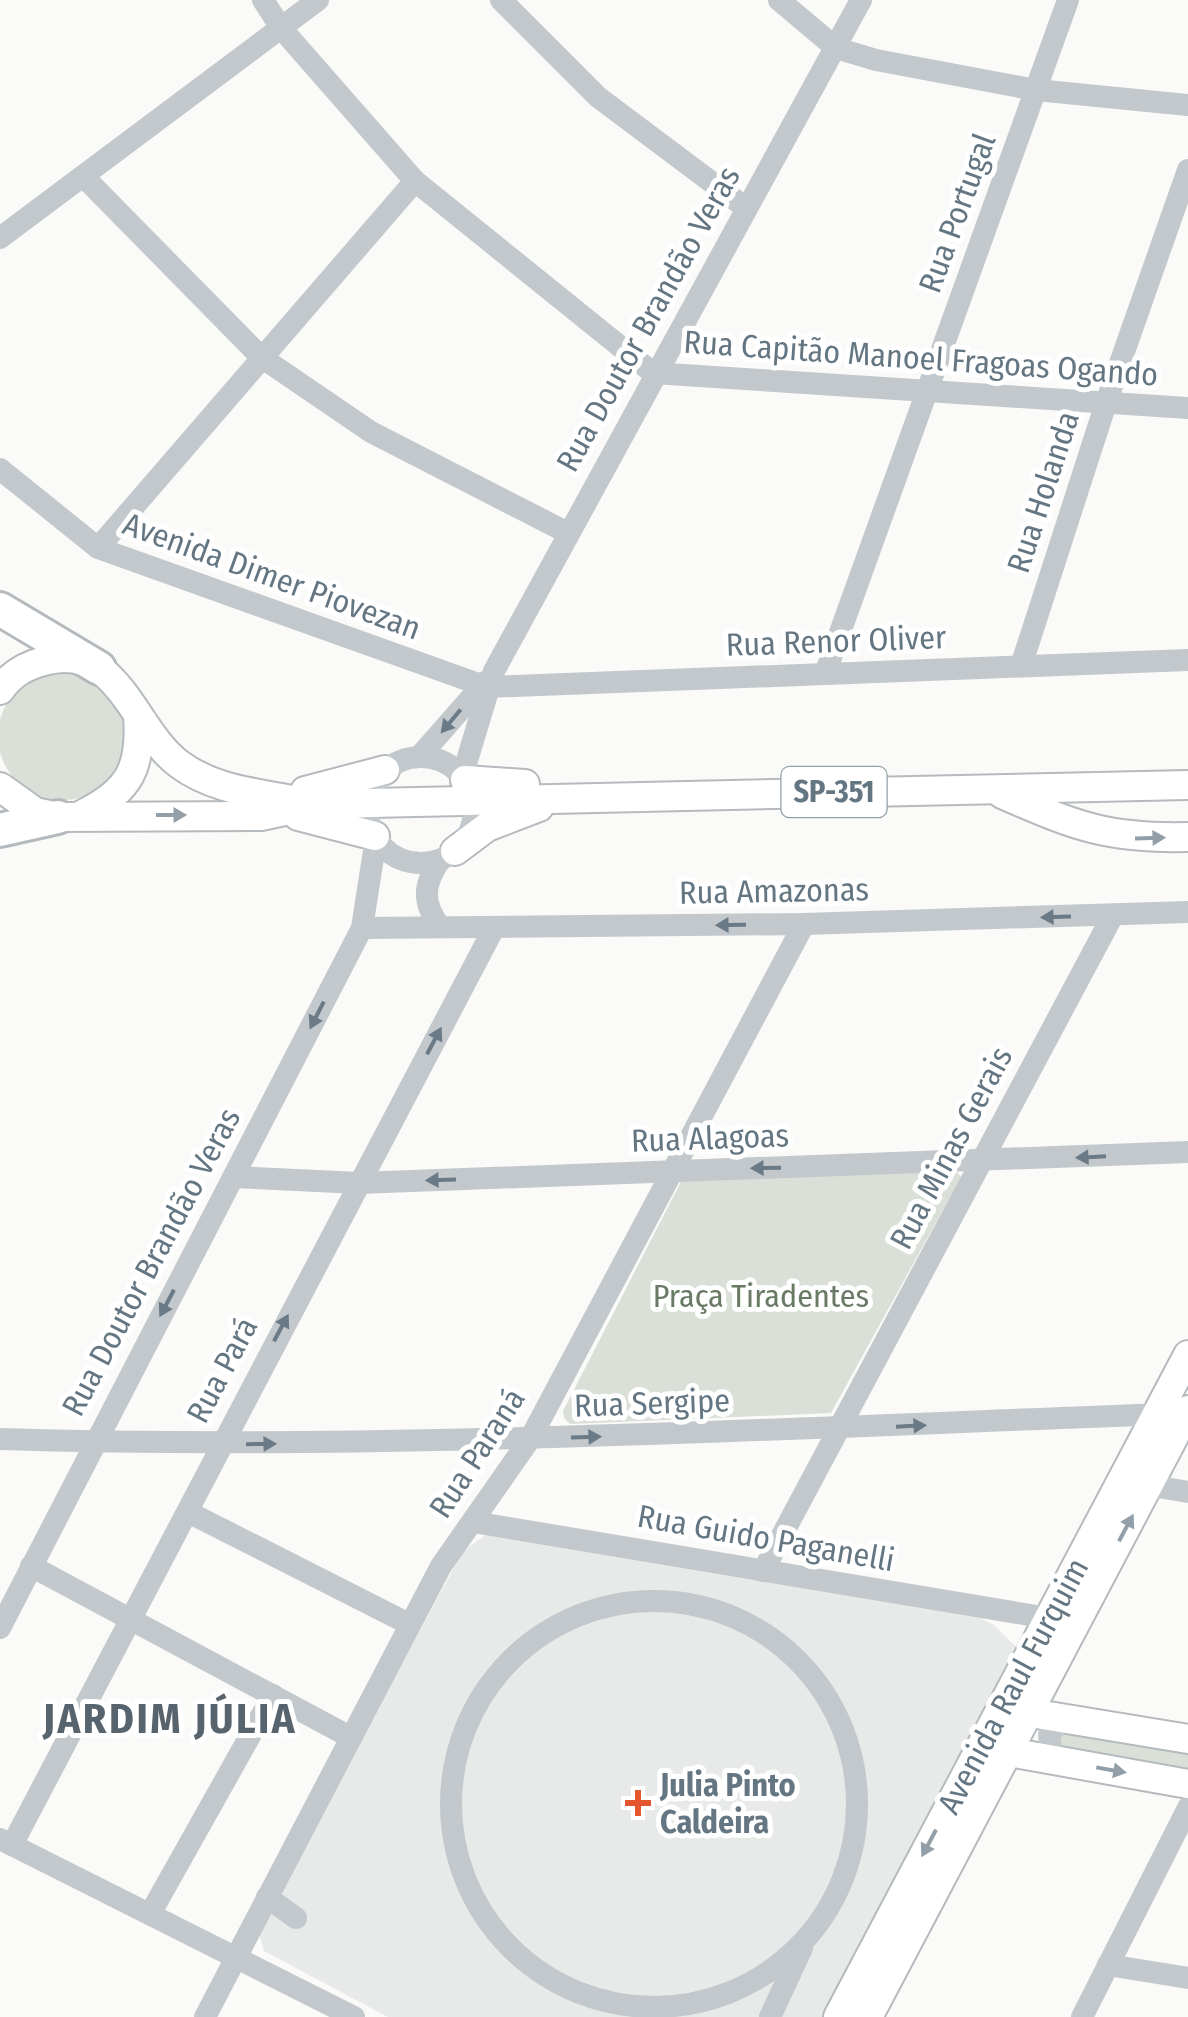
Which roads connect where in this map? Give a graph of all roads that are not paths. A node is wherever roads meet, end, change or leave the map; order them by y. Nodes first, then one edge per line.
1 (263, 0) edge
2 (318, 0) edge
3 (500, 0) edge
4 (779, 0) edge
5 (861, 0) edge
6 (1068, 0) edge
7 (280, 28) junction
8 (836, 48) junction
9 (1036, 90) junction
10 (1188, 105) edge
11 (1188, 170) edge
12 (83, 176) junction
13 (415, 181) junction
14 (746, 208) junction
15 (0, 238) edge
16 (261, 357) junction
17 (654, 373) junction
18 (928, 390) junction
19 (1106, 403) junction
20 (1188, 408) edge
21 (0, 469) edge
22 (568, 533) junction
23 (98, 548) junction
24 (0, 609) edge
25 (1188, 660) edge
26 (1021, 666) junction
27 (99, 668) junction
28 (826, 674) junction
29 (488, 681) junction
30 (3, 684) edge
31 (138, 715) junction
32 (419, 756) junction
33 (385, 770) junction
34 (1188, 785) edge
35 (0, 786) edge
36 (467, 786) junction
37 (991, 790) junction
38 (676, 795) junction
39 (574, 799) junction
40 (368, 803) junction
41 (261, 804) junction
42 (70, 816) junction
43 (0, 830) edge
44 (376, 837) junction
45 (1188, 837) edge
46 (447, 855) junction
47 (1188, 912) edge
48 (1113, 915) junction
49 (804, 924) junction
50 (362, 928) junction
51 (440, 928) junction
52 (494, 928) junction
53 (1188, 1152) edge
54 (978, 1163) junction
55 (672, 1171) junction
56 (234, 1177) junction
57 (359, 1183) junction
58 (1188, 1355) edge
59 (1187, 1412) edge
60 (1156, 1414) junction
61 (840, 1429) junction
62 (0, 1438) edge
63 (530, 1439) junction
64 (94, 1442) junction
65 (219, 1445) junction
66 (1135, 1483) junction
67 (1188, 1492) edge
68 (188, 1512) junction
69 (474, 1522) junction
70 (31, 1566) junction
71 (763, 1571) junction
72 (1048, 1618) junction
73 (131, 1619) junction
74 (408, 1624) junction
75 (0, 1628) edge
76 (273, 1696) junction
77 (1014, 1711) junction
78 (1062, 1719) junction
79 (350, 1737) junction
80 (1188, 1739) edge
81 (994, 1750) junction
82 (1053, 1760) junction
83 (1188, 1784) edge
84 (1188, 1808) edge
85 (6, 1841) edge
86 (267, 1897) junction
87 (150, 1914) junction
88 (296, 1918) dead end
89 (803, 1944) junction
90 (236, 1956) junction
91 (1108, 1965) junction
92 (1188, 1978) edge
93 (701, 2004) junction
94 (635, 2012) edge
95 (205, 2017) edge
96 (354, 2017) edge
97 (726, 2017) edge
98 (770, 2017) edge
99 (838, 2017) edge
100 (868, 2017) edge
101 (1082, 2017) edge

1 - 7 street, Rua Capitão Manoel Fragoas Ogando
2 - 7 street
3 - 14 street
4 - 8 street
5 - 8 street, Rua Doutor Brandão Veras
6 - 9 street, Rua Portugal
7 - 12 street
7 - 13 street, Rua Capitão Manoel Fragoas Ogando
8 - 9 street
8 - 14 street, Rua Doutor Brandão Veras
9 - 10 street
9 - 18 street, Rua Portugal
11 - 19 street, Rua Holanda
12 - 15 street
12 - 16 street
13 - 16 street
13 - 17 street, Rua Capitão Manoel Fragoas Ogando
14 - 17 street, Rua Doutor Brandão Veras
16 - 22 street
16 - 23 street
17 - 18 street, Rua Capitão Manoel Fragoas Ogando
17 - 22 street, Rua Doutor Brandão Veras
18 - 19 street, Rua Capitão Manoel Fragoas Ogando
18 - 28 street, Rua Portugal
19 - 20 street, Rua Capitão Manoel Fragoas Ogando
19 - 26 street, Rua Holanda
21 - 23 street, Avenida Dimer Piovezan
22 - 29 street, Rua Doutor Brandão Veras
23 - 29 street, Avenida Dimer Piovezan
24 - 27 highway
25 - 26 street, Rua Renor Oliver
26 - 28 street, Rua Renor Oliver
27 - 30 main road
27 - 31 main road, SP-351
28 - 29 street, Rua Renor Oliver
29 -> 32 street, Rua Doutor Brandão Veras
29 - 36 street
31 - 41 main road, SP-351
31 - 42 main road
32 - 33 street
32 - 36 street
33 - 40 street
33 - 41 main road
34 - 37 main road, SP-351
35 - 42 main road, SP-351
36 - 38 main road
36 - 39 main road, SP-351
36 - 40 main road, SP-351
36 - 46 street
37 - 38 main road, SP-351
37 -> 45 main road, SP-351
38 - 39 main road, SP-351
39 - 46 main road
40 - 41 main road, SP-351
40 - 44 street
42 -> 41 main road, SP-351
41 - 44 main road
42 - 43 highway
44 - 46 street
44 - 50 street, Rua Doutor Brandão Veras
46 - 51 street
47 - 48 street, Rua Amazonas
48 -> 49 street, Rua Amazonas
48 - 54 street, Rua Minas Gerais
49 -> 52 street, Rua Amazonas
49 - 55 street, Rua Paraná
50 - 51 street, Rua Amazonas
50 -> 56 street, Rua Doutor Brandão Veras
51 - 52 street, Rua Amazonas
57 -> 52 street, Rua Pará
53 -> 54 street, Rua Alagoas
54 -> 55 street, Rua Alagoas
54 - 61 street, Rua Minas Gerais
55 -> 57 street, Rua Alagoas
55 - 63 street, Rua Paraná
56 - 57 street, Rua Alagoas
56 -> 64 street, Rua Doutor Brandão Veras
65 -> 57 street, Rua Pará
58 - 60 main road, Avenida Raul Furquim
59 - 60 street, Rua Sergipe
59 - 66 main road, Avenida Raul Furquim
61 -> 60 street, Rua Sergipe
60 - 66 main road, Avenida Raul Furquim
63 -> 61 street, Rua Sergipe
61 - 71 street, Rua Minas Gerais
62 - 64 street, Rua Sergipe
65 -> 63 street, Rua Sergipe
63 - 69 street, Rua Paraná
64 - 65 street, Rua Sergipe
64 - 70 street, Rua Doutor Brandão Veras
65 - 68 street, Rua Pará
66 - 67 street
66 - 72 main road, Avenida Raul Furquim
77 -> 66 main road, Avenida Raul Furquim
68 - 73 street, Rua Pará
68 - 74 street
69 - 71 street, Rua Guido Paganelli
69 - 74 street, Rua Paraná
70 - 73 street
70 - 75 street, Rua Doutor Brandão Veras
71 - 72 street, Rua Guido Paganelli
72 - 77 main road, Avenida Raul Furquim
73 - 76 street
73 - 85 street, Rua Pará
74 - 79 street, Rua Paraná
76 - 79 street
76 - 87 street
77 - 78 main road
77 - 81 main road, Avenida Raul Furquim
78 - 80 main road
78 - 82 street
79 - 86 street, Rua Paraná
81 - 82 main road
81 -> 99 main road, Avenida Raul Furquim
81 - 100 main road, Avenida Raul Furquim
82 -> 83 main road
84 - 91 street
85 - 87 street
86 - 88 street
86 - 90 street, Rua Paraná
87 - 90 street
89 - 93 street
89 - 94 street
89 - 98 street
90 - 95 street, Rua Paraná
90 - 96 street
91 - 92 street
91 - 101 street
93 - 94 street
93 - 97 street

